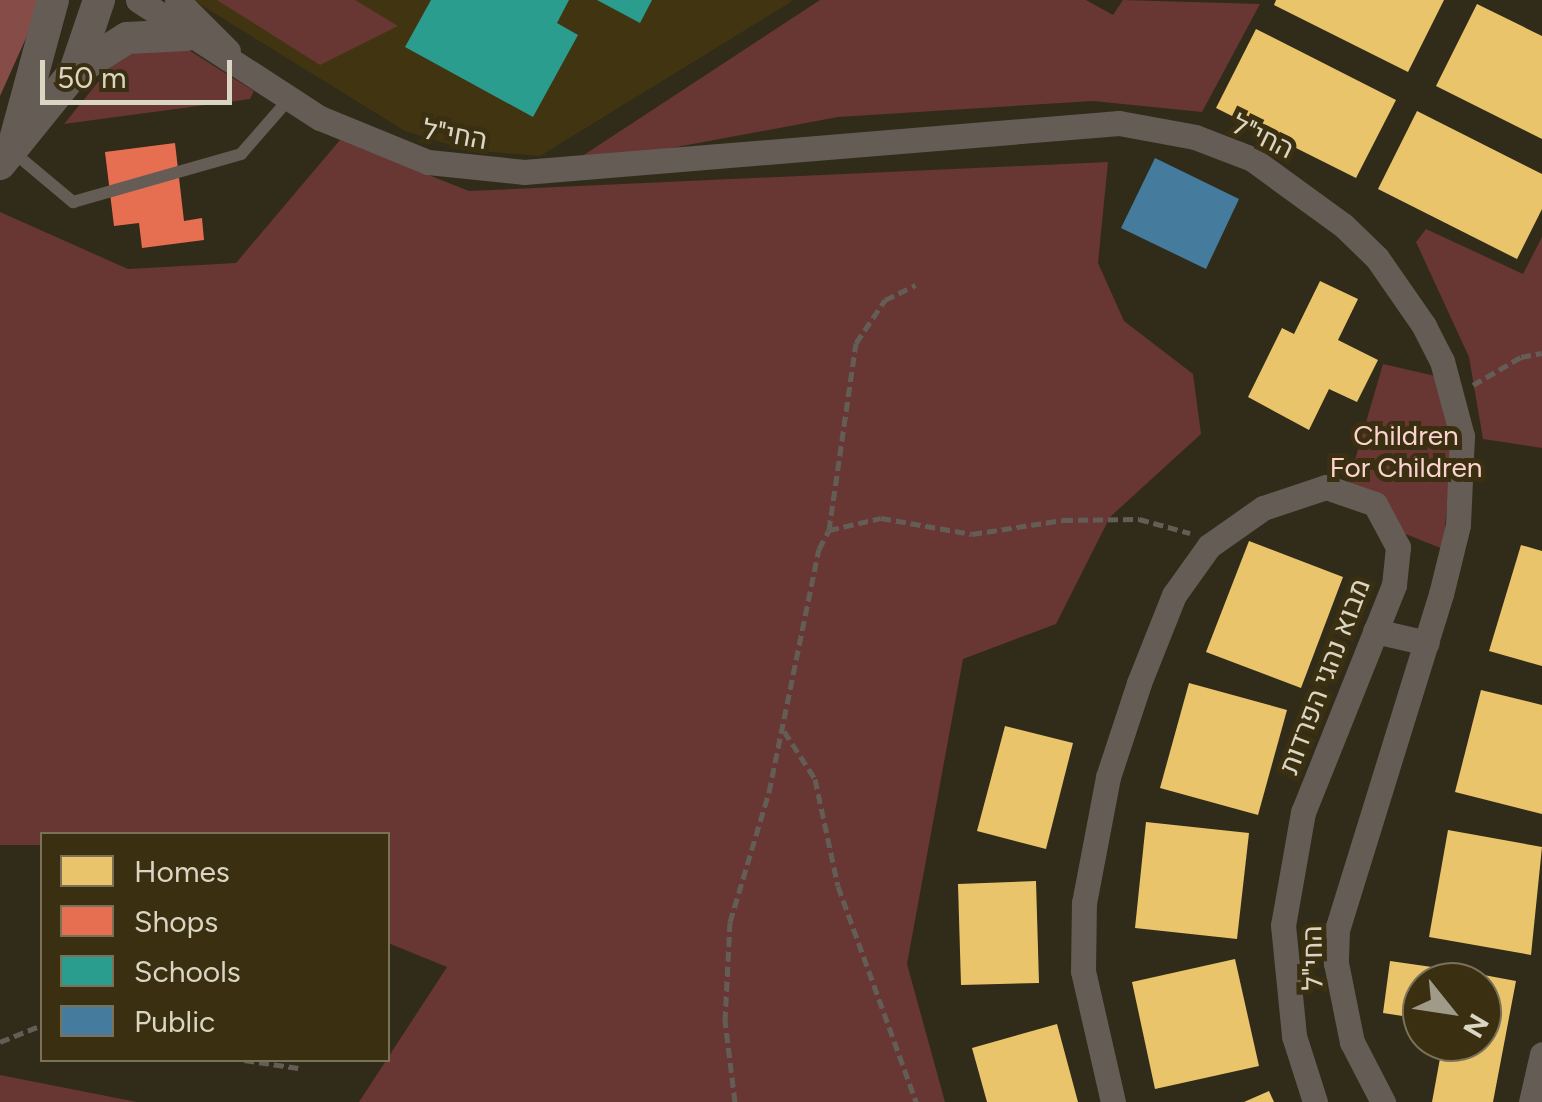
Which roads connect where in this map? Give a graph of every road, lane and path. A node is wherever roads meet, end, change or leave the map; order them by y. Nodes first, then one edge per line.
1 (53, 0) edge
2 (99, 0) edge
3 (138, 0) edge
4 (177, 0) edge
5 (187, 35) junction
6 (234, 59) junction
7 (75, 71) junction
8 (289, 99) junction
9 (5, 157) edge
10 (916, 285) dead end
11 (1542, 353) edge
12 (1453, 397) junction
13 (830, 530) junction
14 (1209, 546) junction
15 (1374, 631) junction
16 (1427, 643) junction
17 (782, 728) junction
18 (40, 1026) edge
19 (0, 1042) edge
20 (1542, 1054) edge
21 (258, 1062) edge
22 (298, 1068) dead end
23 (735, 1102) edge
24 (916, 1102) edge
25 (1113, 1102) edge
26 (1315, 1102) edge
27 (1383, 1102) edge
28 (1530, 1102) edge

1 - 9 street
2 - 7 street
3 - 5 street, החי"ל
4 - 6 street, החי"ל
5 - 6 street, החי"ל
5 - 7 street
6 - 8 street, החי"ל
7 - 9 street
8 - 9 lane
8 - 12 street, החי"ל
10 - 13 path
11 - 12 path
12 - 16 street, החי"ל
13 - 14 path
13 - 17 path
14 - 15 street, מבוא נהגי הפרדות
14 - 25 street, מבוא נהגי הפרדות
15 - 16 street
15 - 26 street, מבוא נהגי הפרדות
16 - 27 street, החי"ל
17 - 23 path
17 - 24 path
18 - 19 path
20 - 28 street
21 - 22 path

